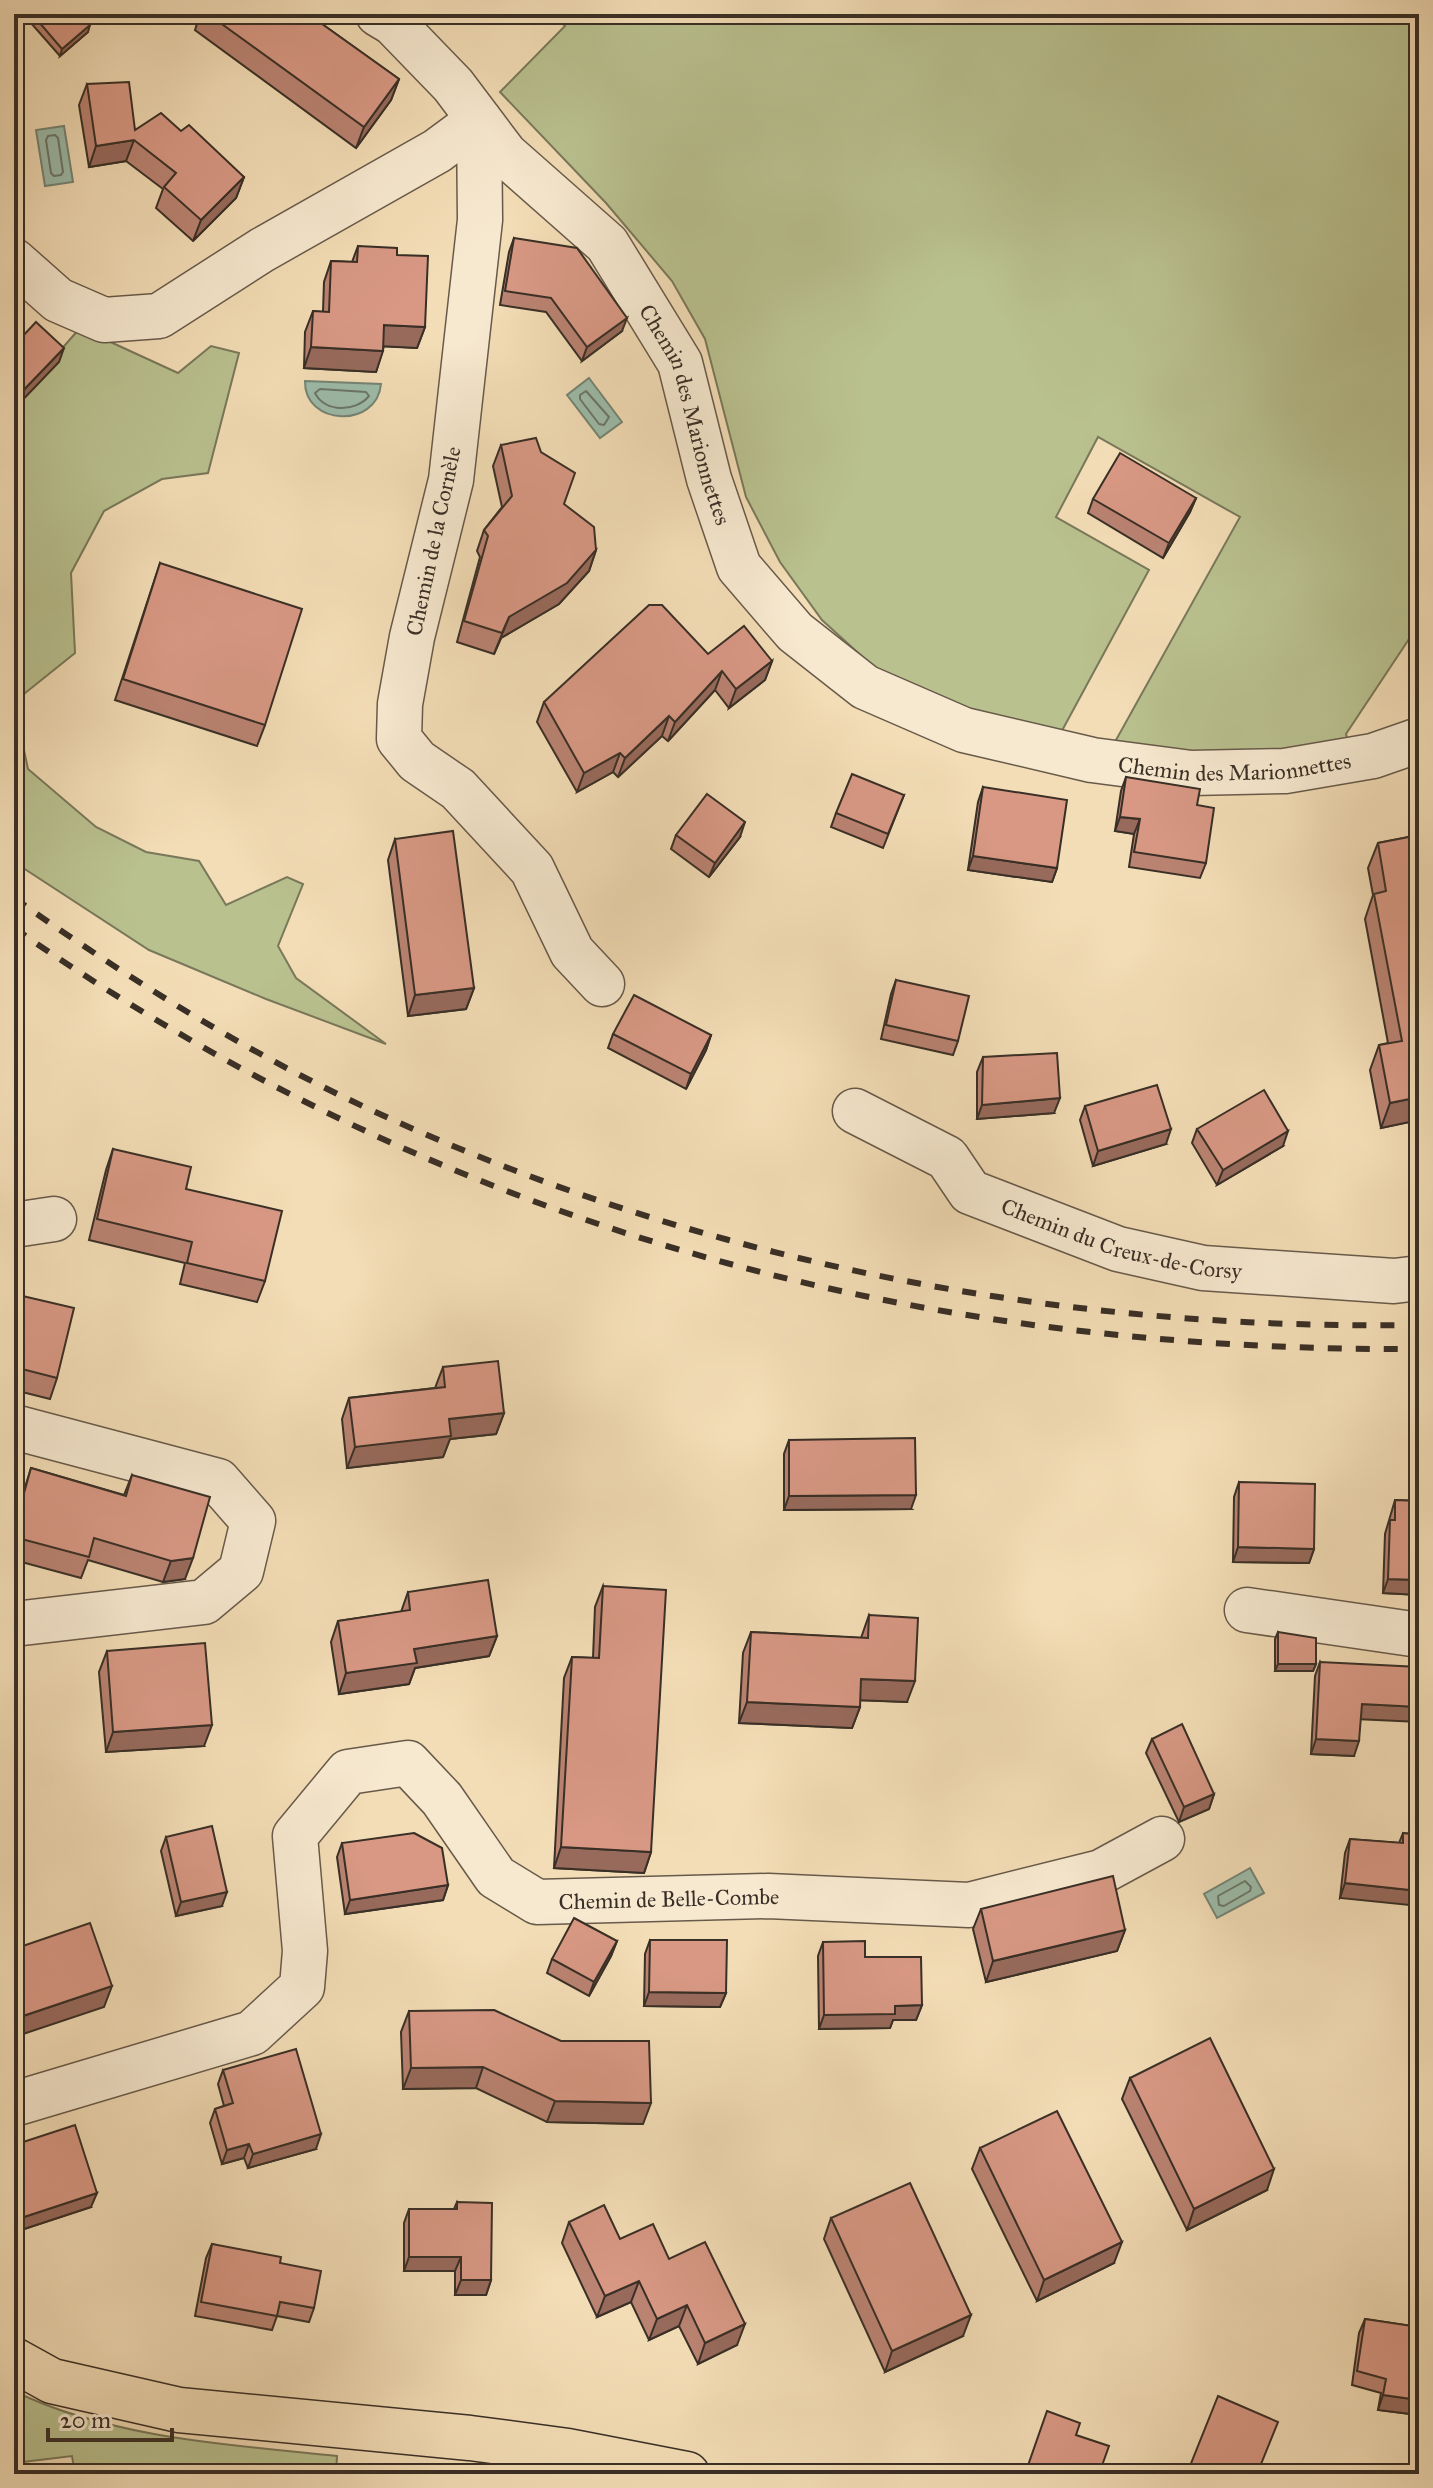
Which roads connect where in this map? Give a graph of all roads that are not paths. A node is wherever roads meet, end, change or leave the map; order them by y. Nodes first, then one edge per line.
1 (378, 14) edge
2 (479, 120) junction
3 (14, 261) edge
4 (1419, 740) edge
5 (602, 984) dead end
6 (855, 1111) dead end
7 (1419, 1278) edge
8 (14, 1427) edge
9 (1247, 1610) dead end
10 (14, 1624) edge
11 (1419, 1635) edge
12 (1162, 1839) dead end
13 (14, 2104) edge
14 (14, 2360) edge
15 (687, 2474) edge

1 - 2 street
2 - 3 street
2 - 4 street, Chemin des Marionnettes
2 - 5 street, Chemin de la Cornèle
6 - 7 street, Chemin du Creux-de-Corsy
8 - 10 street
9 - 11 street
12 - 13 street, Chemin de Belle-Combe
14 - 15 main road

